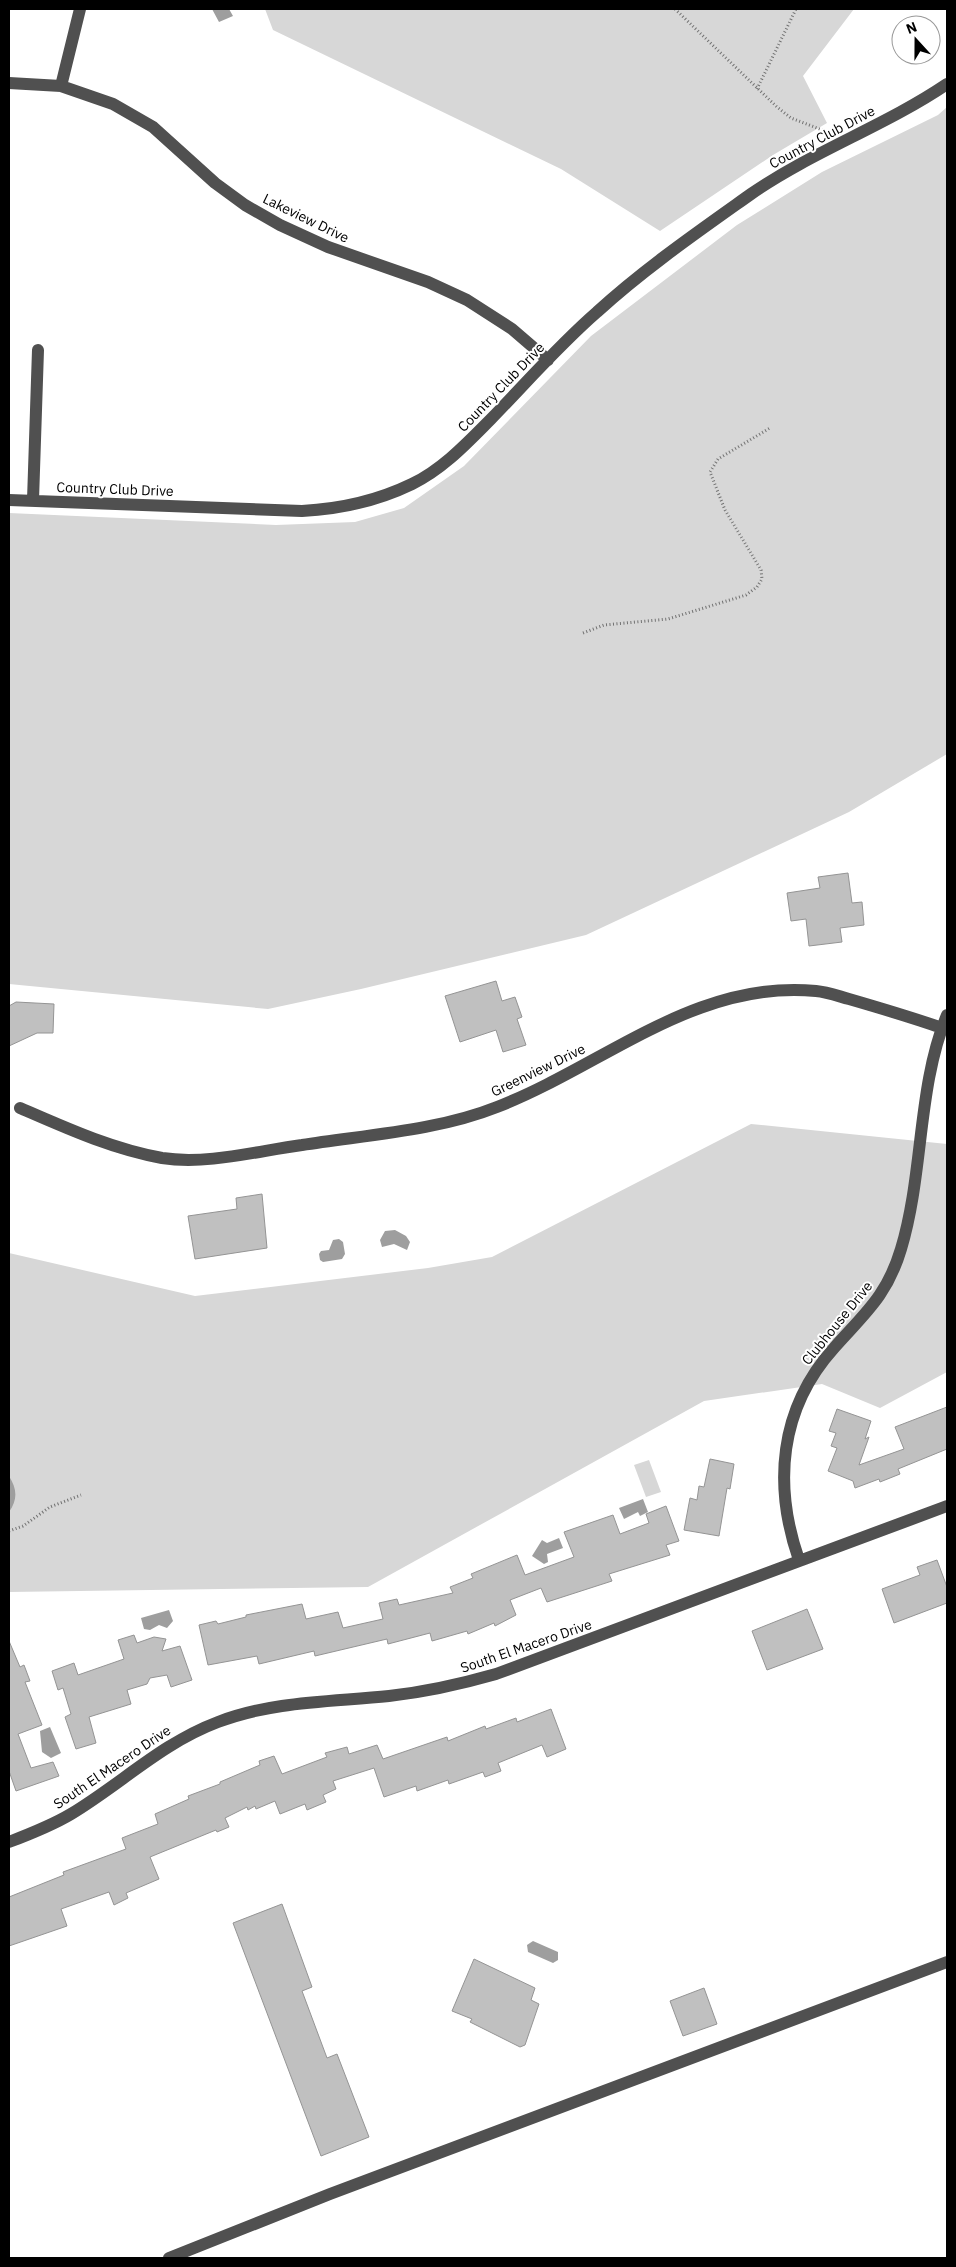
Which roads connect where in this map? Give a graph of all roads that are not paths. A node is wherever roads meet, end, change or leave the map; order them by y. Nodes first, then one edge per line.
1 (80, 9) edge
2 (9, 83) edge
3 (947, 84) edge
4 (62, 86) junction
5 (38, 350) dead end
6 (548, 360) junction
7 (9, 500) edge
8 (33, 500) junction
9 (947, 1015) edge
10 (942, 1028) junction
11 (20, 1108) dead end
12 (947, 1506) edge
13 (799, 1560) junction
14 (9, 1842) edge
15 (947, 1962) edge
16 (169, 2258) edge

1 - 4 street
2 - 4 street, Lakeview Drive
3 - 6 street, Country Club Drive
4 - 6 street, Lakeview Drive
5 - 8 street
6 - 8 street, Country Club Drive
7 - 8 street, Country Club Drive
9 - 10 street, Clubhouse Drive
10 - 11 street, Greenview Drive
10 - 13 street, Clubhouse Drive
12 - 13 street, South El Macero Drive
13 - 14 street, South El Macero Drive
15 - 16 street

